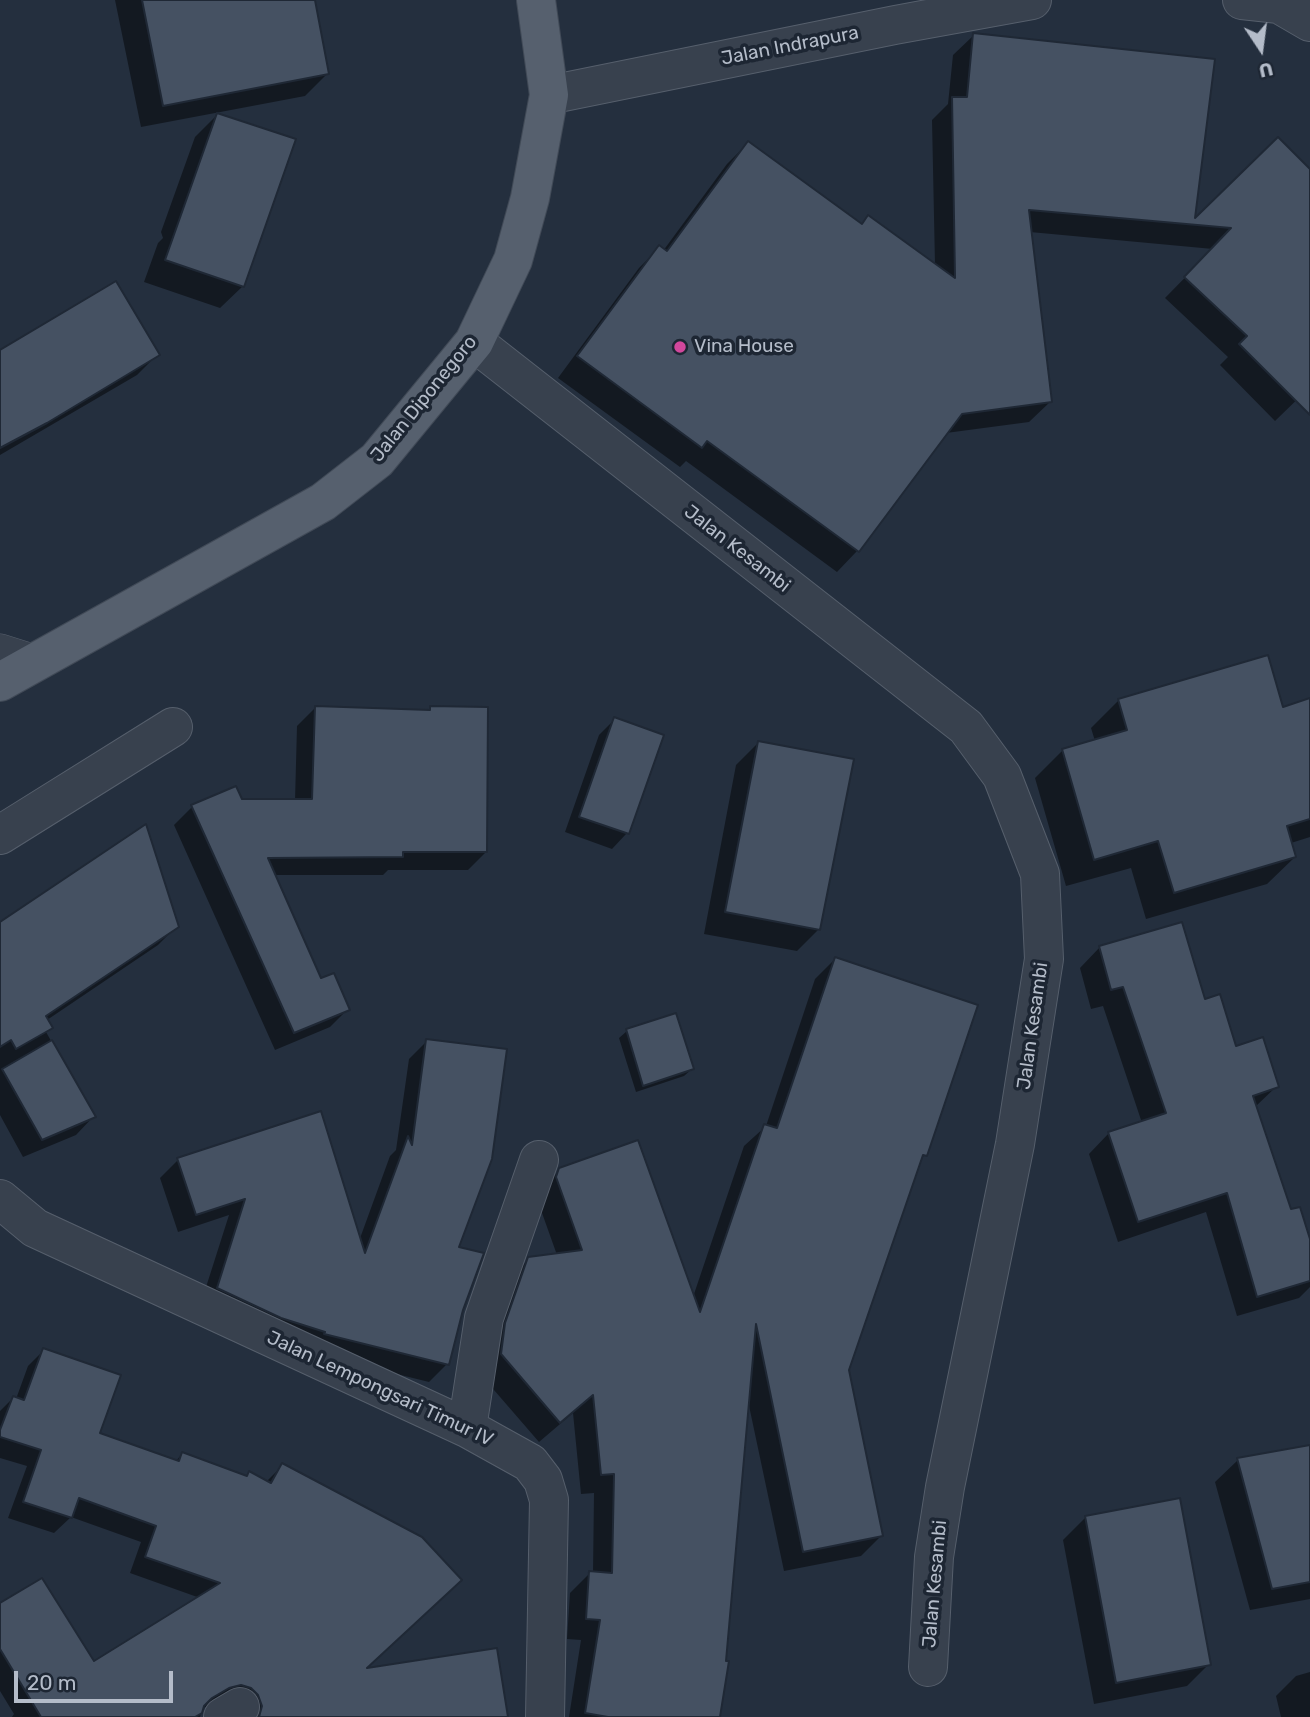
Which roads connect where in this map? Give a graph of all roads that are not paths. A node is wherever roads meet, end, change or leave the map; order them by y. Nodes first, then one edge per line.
1 (536, 0) edge
2 (1032, 0) edge
3 (1242, 0) edge
4 (1290, 9) edge
5 (549, 94) junction
6 (474, 342) junction
7 (0, 650) edge
8 (38, 662) junction
9 (0, 682) edge
10 (173, 727) dead end
11 (0, 835) edge
12 (539, 1160) dead end
13 (0, 1199) edge
14 (467, 1428) junction
15 (928, 1667) dead end
16 (545, 1717) edge

1 - 5 main road, Jalan Diponegoro
2 - 5 street, Jalan Indrapura
3 - 4 street
5 - 6 main road, Jalan Diponegoro
6 - 8 main road, Jalan Diponegoro
6 - 15 street, Jalan Kesambi
7 - 8 lane
8 - 9 main road, Jalan Diponegoro
10 - 11 street
12 - 14 street
13 - 14 street, Jalan Lempongsari Timur IV
14 - 16 street, Jalan Lempongsari Timur IV

